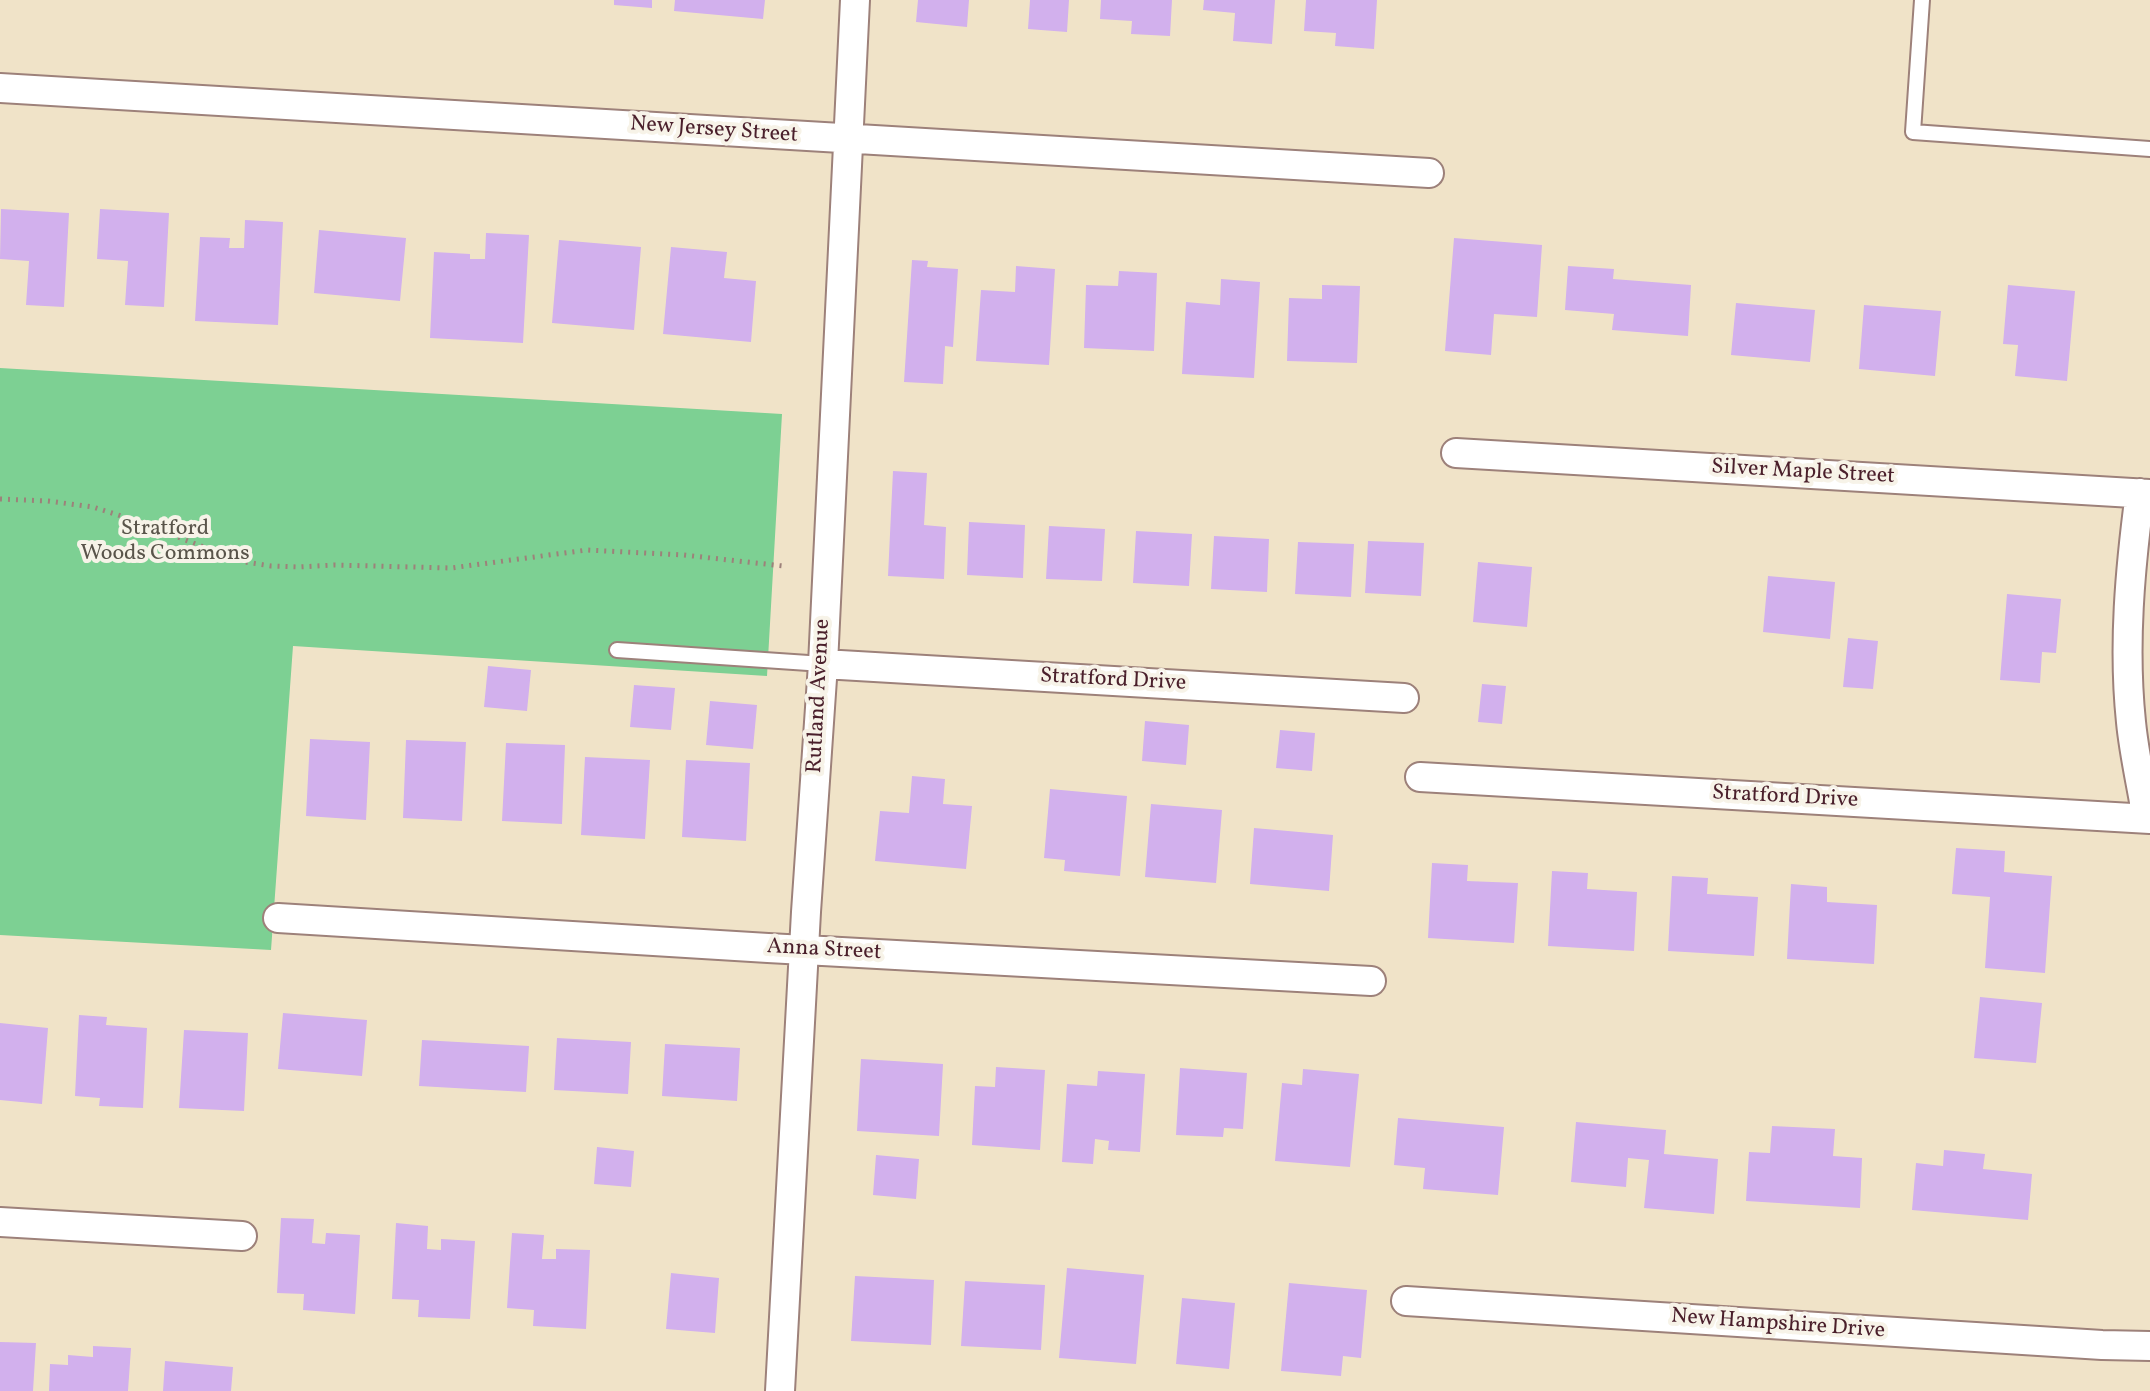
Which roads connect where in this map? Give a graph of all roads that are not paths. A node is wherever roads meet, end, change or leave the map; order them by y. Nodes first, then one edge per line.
1 (855, 0) edge
2 (1922, 0) edge
3 (0, 88) edge
4 (848, 139) junction
5 (2150, 149) edge
6 (1429, 173) dead end
7 (1456, 453) dead end
8 (2145, 494) edge
9 (617, 650) dead end
10 (823, 664) junction
11 (1404, 698) dead end
12 (1420, 777) dead end
13 (2149, 819) edge
14 (278, 918) dead end
15 (804, 950) junction
16 (1371, 981) dead end
17 (0, 1222) edge
18 (242, 1236) dead end
19 (1406, 1301) dead end
20 (2150, 1346) edge
21 (780, 1391) edge

1 - 4 street, Rutland Avenue
2 - 5 lane
3 - 4 street, New Jersey Street
4 - 6 street, New Jersey Street
4 - 10 street, Rutland Avenue
7 - 8 street, Silver Maple Street
8 - 13 street
9 - 10 lane
10 - 11 street, Stratford Drive
10 - 15 street, Rutland Avenue
12 - 13 street, Stratford Drive
14 - 15 street, Anna Street
15 - 16 street, Anna Street
15 - 21 street, Rutland Avenue
17 - 18 street
19 - 20 street, New Hampshire Drive

